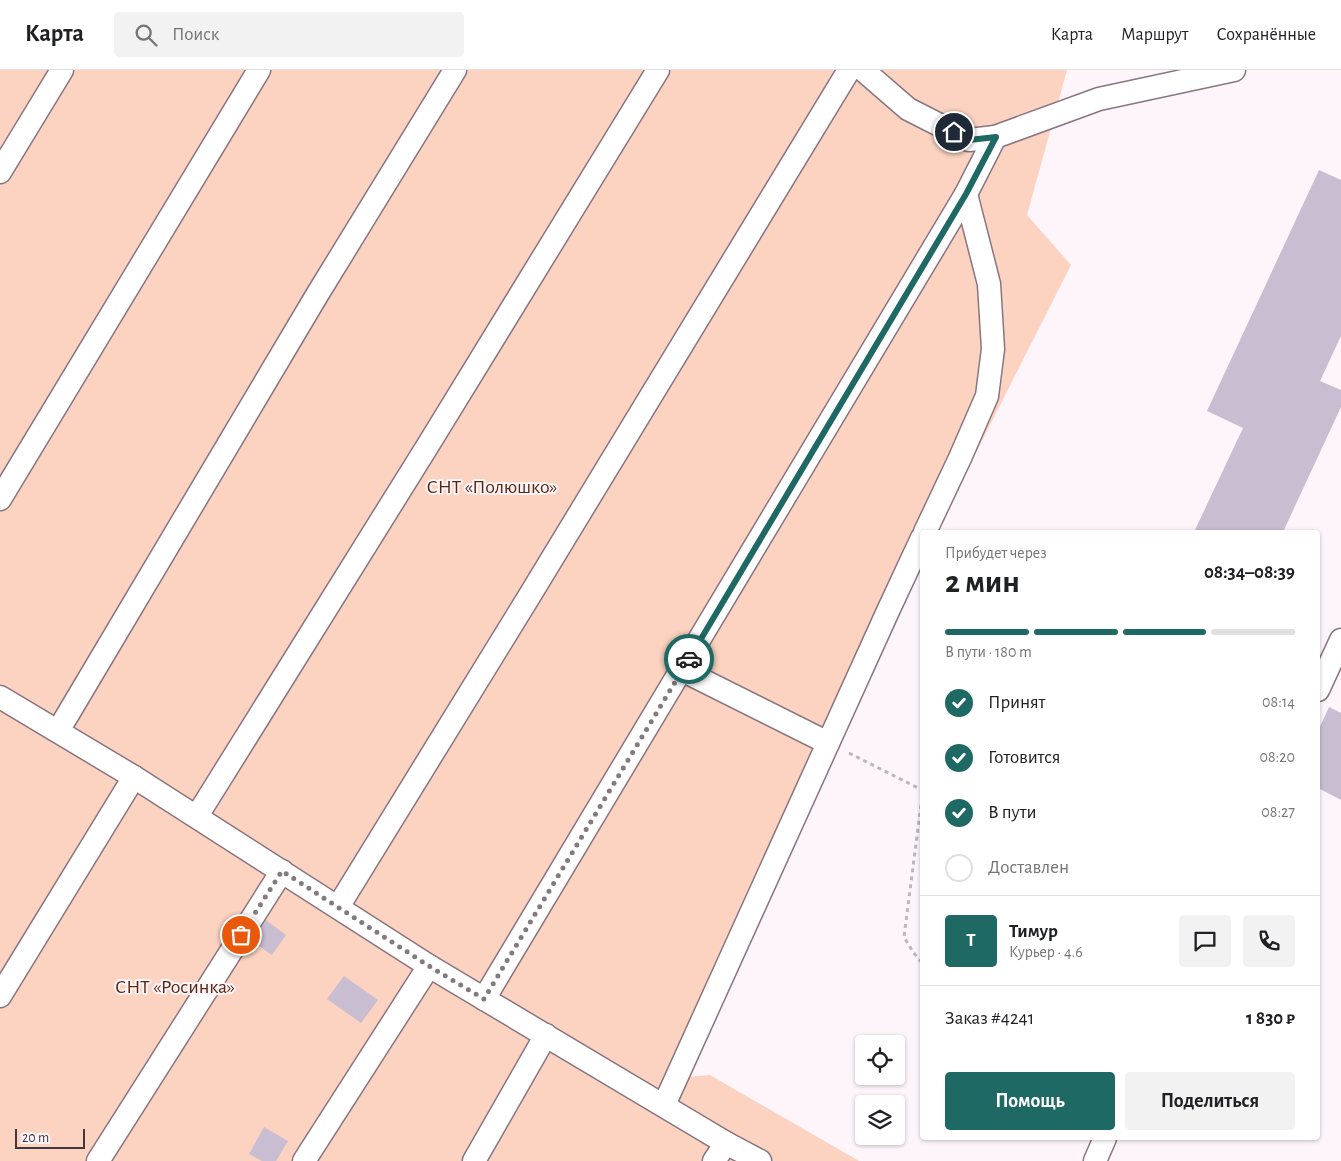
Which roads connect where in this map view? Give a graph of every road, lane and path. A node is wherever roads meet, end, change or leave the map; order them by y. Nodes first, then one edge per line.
1 (62, 70) edge
2 (259, 70) edge
3 (455, 70) edge
4 (658, 70) edge
5 (849, 70) edge
6 (863, 70) edge
7 (1234, 70) edge
8 (996, 137) junction
9 (0, 172) edge
10 (966, 194) junction
11 (0, 499) edge
12 (926, 530) edge
13 (920, 542) edge
14 (1341, 640) edge
15 (682, 670) junction
16 (1320, 686) edge
17 (0, 697) edge
18 (58, 731) junction
19 (828, 743) junction
20 (134, 777) junction
21 (920, 789) edge
22 (920, 813) edge
23 (197, 816) junction
24 (282, 871) junction
25 (338, 907) junction
26 (920, 961) edge
27 (429, 966) junction
28 (0, 996) edge
29 (484, 999) junction
30 (546, 1035) junction
31 (664, 1105) junction
32 (1104, 1140) edge
33 (720, 1152) edge
34 (98, 1161) edge
35 (304, 1161) edge
36 (474, 1161) edge
37 (760, 1161) edge
38 (1095, 1161) edge

1 - 9 street
2 - 11 street
3 - 18 street
4 - 23 street
5 - 25 street
6 - 8 street
7 - 8 street
8 - 10 street
10 - 12 street
10 - 15 street
13 - 19 street
14 - 16 street
15 - 19 street
15 - 29 street
17 - 18 street
18 - 20 street
19 - 21 path
19 - 31 street
20 - 23 street
20 - 28 street
22 - 26 path
23 - 24 street
24 - 25 street
24 - 34 street
25 - 27 street
27 - 29 street
27 - 35 street
29 - 30 street
30 - 31 street
30 - 36 street
31 - 33 street
32 - 38 street
33 - 37 street

